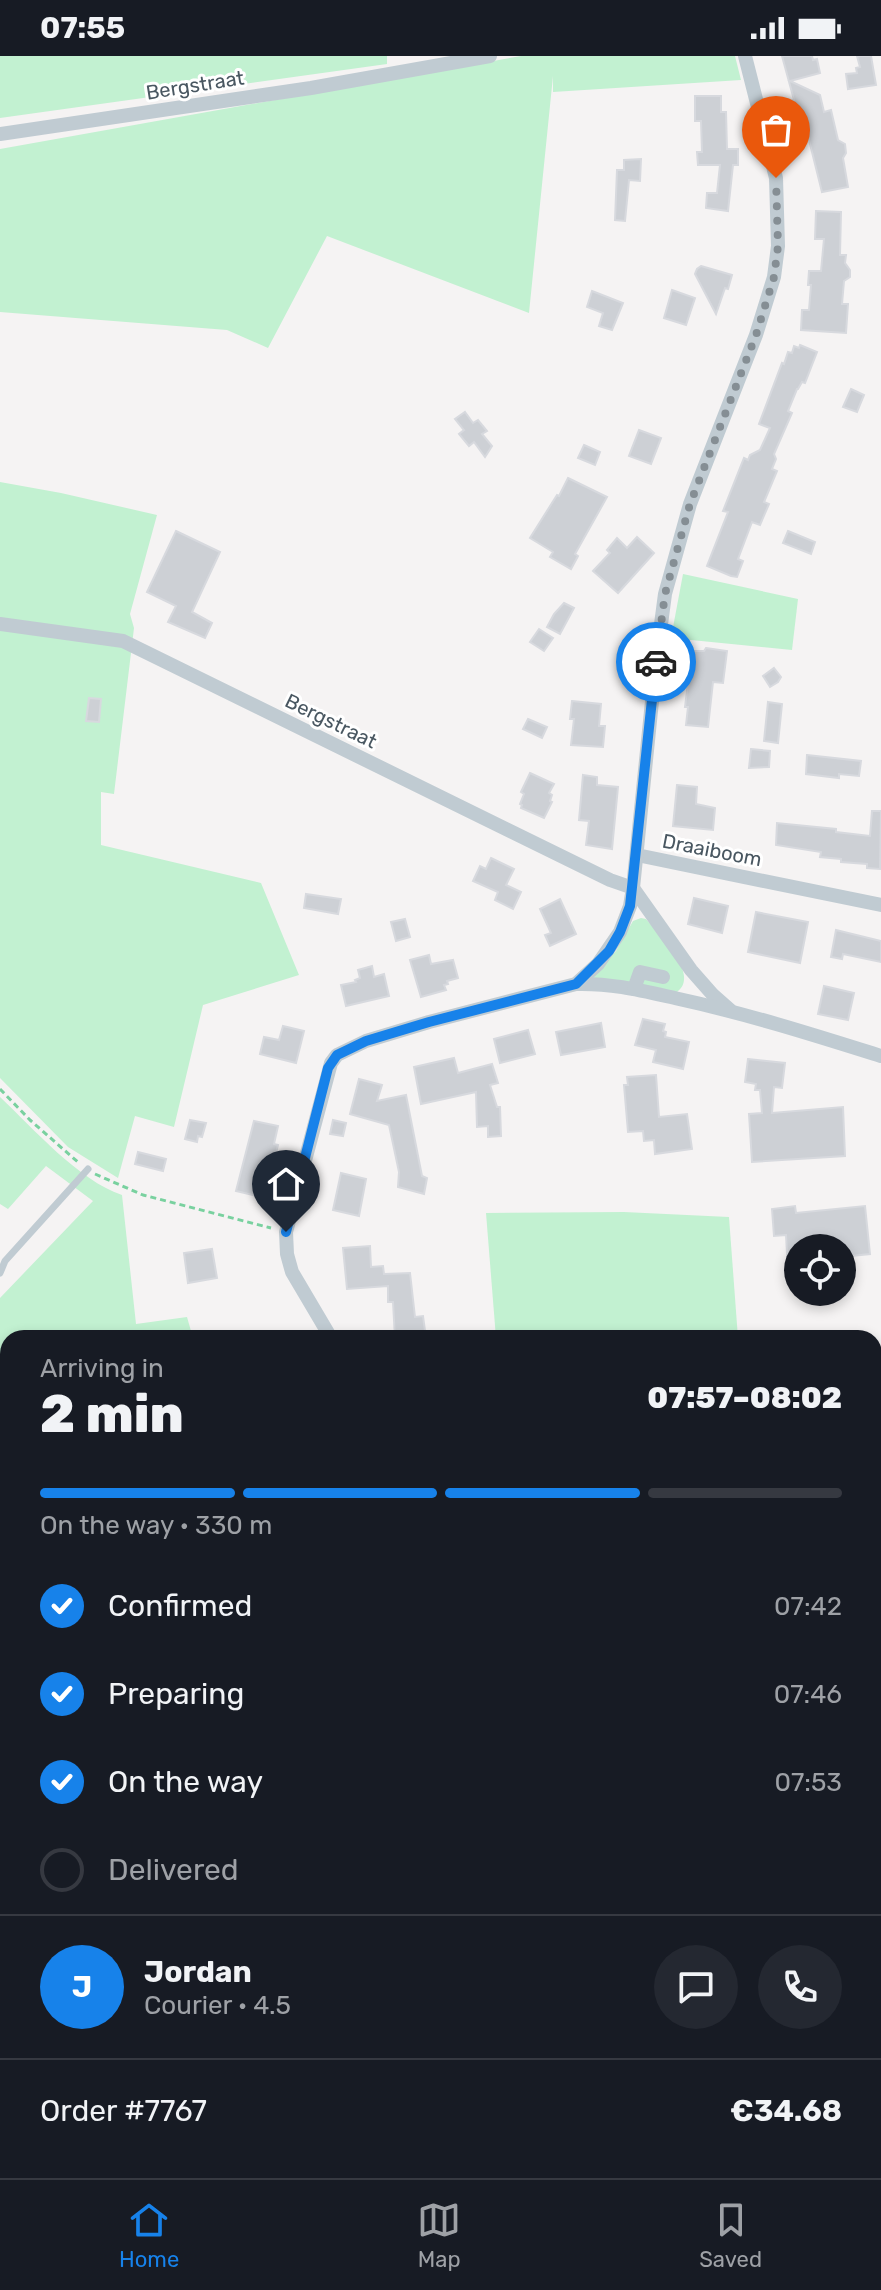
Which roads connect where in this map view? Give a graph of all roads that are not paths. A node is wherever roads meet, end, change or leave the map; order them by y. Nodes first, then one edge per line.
1 (490, 56) edge
2 (745, 56) edge
3 (0, 134) edge
4 (0, 624) edge
5 (637, 855) junction
6 (633, 888) junction
7 (881, 905) edge
8 (663, 977) dead end
9 (576, 984) junction
10 (634, 989) junction
11 (730, 1010) junction
12 (881, 1056) edge
13 (88, 1169) road end
14 (0, 1273) edge
15 (326, 1330) edge

1 - 3 street, Bergstraat
2 - 5 street, Draaiboom
4 - 6 street, Bergstraat
5 - 6 street
5 - 7 street, Draaiboom
6 - 9 street
6 - 11 street
8 - 10 street
9 - 10 street
9 - 15 street
10 - 11 street
11 - 12 street
13 - 14 lane

